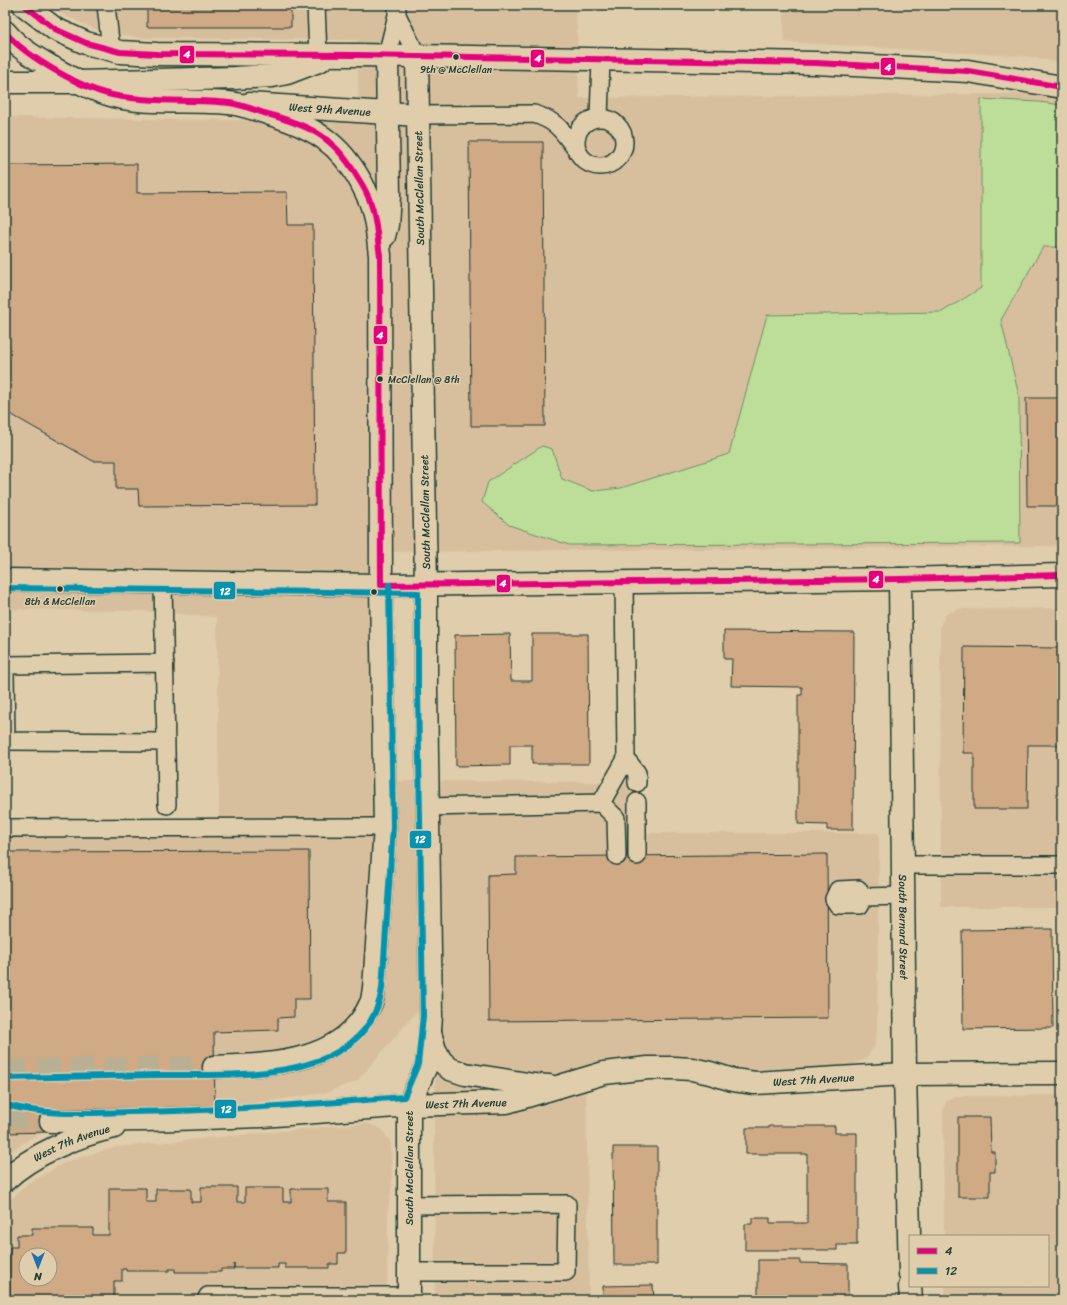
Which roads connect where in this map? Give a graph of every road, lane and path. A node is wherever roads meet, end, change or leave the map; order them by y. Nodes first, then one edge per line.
1 (24, 5) edge
2 (106, 5) edge
3 (316, 5) edge
4 (397, 10) edge
5 (5, 32) edge
6 (111, 50) junction
7 (325, 55) junction
8 (387, 55) junction
9 (417, 56) junction
10 (600, 59) junction
11 (5, 82) edge
12 (78, 82) junction
13 (1062, 86) edge
14 (230, 103) junction
15 (389, 112) junction
16 (418, 115) junction
17 (599, 118) junction
18 (578, 152) junction
19 (380, 255) junction
20 (1062, 575) edge
21 (900, 579) junction
22 (5, 580) edge
23 (163, 582) junction
24 (624, 582) junction
25 (381, 585) junction
26 (426, 585) junction
27 (165, 663) junction
28 (5, 665) edge
29 (5, 673) edge
30 (166, 742) junction
31 (626, 759) junction
32 (637, 784) dead end
33 (637, 802) dead end
34 (600, 803) junction
35 (168, 805) dead end
36 (428, 807) junction
37 (385, 827) junction
38 (5, 828) edge
39 (617, 856) dead end
40 (637, 856) dead end
41 (903, 865) junction
42 (1062, 865) edge
43 (903, 896) junction
44 (831, 899) dead end
45 (430, 1033) junction
46 (214, 1067) tunnel mouth
47 (1062, 1073) edge
48 (905, 1074) junction
49 (568, 1084) junction
50 (409, 1105) junction
51 (146, 1120) junction
52 (51, 1121) tunnel mouth
53 (5, 1180) edge
54 (409, 1205) junction
55 (909, 1235) edge
56 (409, 1272) junction
57 (910, 1287) edge
58 (409, 1298) edge
59 (206, 1300) edge
60 (911, 1300) edge

1 - 6 street
2 - 6 lane
3 - 7 lane
4 - 8 lane
4 - 9 lane
5 - 12 street, West 9th Avenue
6 - 7 street
7 - 8 street
7 - 12 street
8 - 9 street
8 - 15 street
9 - 10 street
9 - 16 street, South McClellan Street
10 - 13 street
10 - 17 lane
11 - 12 street
12 - 14 street, West 9th Avenue
14 - 15 street, West 9th Avenue
14 - 19 street
15 - 16 street, West 9th Avenue
15 - 19 street
16 - 18 lane
16 - 26 street, South McClellan Street
17 - 18 lane
17 - 18 lane
19 - 25 street
20 - 21 street
21 - 24 street
21 - 41 street, South Bernard Street
22 - 23 street
23 - 25 street
23 - 27 lane
24 - 26 street
24 - 31 lane
25 - 26 street
25 - 37 street
26 - 36 street, South McClellan Street
27 - 28 lane
27 - 30 lane
29 - 30 lane
30 - 35 lane
31 - 32 lane
31 - 34 lane
33 - 40 lane
34 - 36 lane
34 - 39 lane
36 - 45 street, South McClellan Street
37 - 38 lane
37 - 46 street
41 - 42 lane
41 - 43 street, South Bernard Street
43 - 44 lane
43 - 48 street, South Bernard Street
45 - 49 street, West 7th Avenue
45 - 50 street, South McClellan Street
47 - 48 street, West 7th Avenue
48 - 49 street, West 7th Avenue
48 - 55 street, South Bernard Street
49 - 50 street, West 7th Avenue
50 - 51 street, West 7th Avenue
50 - 54 street, South McClellan Street
51 - 52 street, West 7th Avenue
51 - 53 street, West 7th Avenue
54 - 56 street, South McClellan Street
54 - 56 lane
56 - 58 street, South McClellan Street
57 - 60 street
58 - 59 lane

